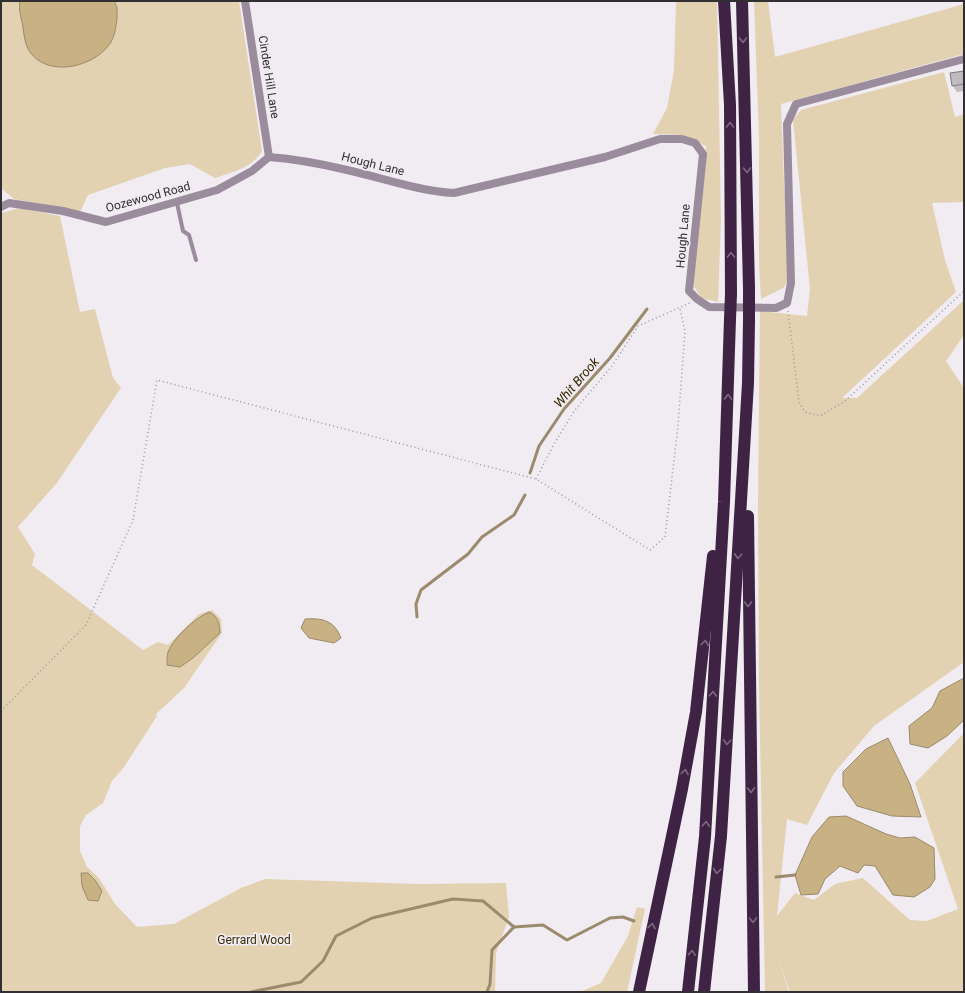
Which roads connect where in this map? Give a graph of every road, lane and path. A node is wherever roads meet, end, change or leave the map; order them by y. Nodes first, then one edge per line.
1 (245, 1) edge
2 (724, 1) edge
3 (742, 1) edge
4 (964, 59) edge
5 (269, 157) junction
6 (177, 203) junction
7 (1, 208) edge
8 (196, 260) dead end
9 (964, 291) edge
10 (696, 300) junction
11 (787, 303) junction
12 (680, 309) junction
13 (748, 383) junction
14 (728, 422) junction
15 (536, 480) junction
16 (1, 711) edge
17 (639, 992) edge
18 (688, 992) edge
19 (704, 992) edge
20 (754, 992) edge

1 - 5 street, Cinder Hill Lane
14 -> 2 highway, bridge
3 -> 13 highway, bridge
4 - 11 street
5 - 6 street, Oozewood Road
5 - 10 street, Hough Lane
6 - 7 street, Oozewood Road
6 - 8 lane
9 - 11 path
10 - 11 street
10 - 12 path
12 - 15 path
12 - 15 path
13 -> 19 highway
13 -> 20 highway
17 -> 14 highway
18 -> 14 highway
15 - 16 path

